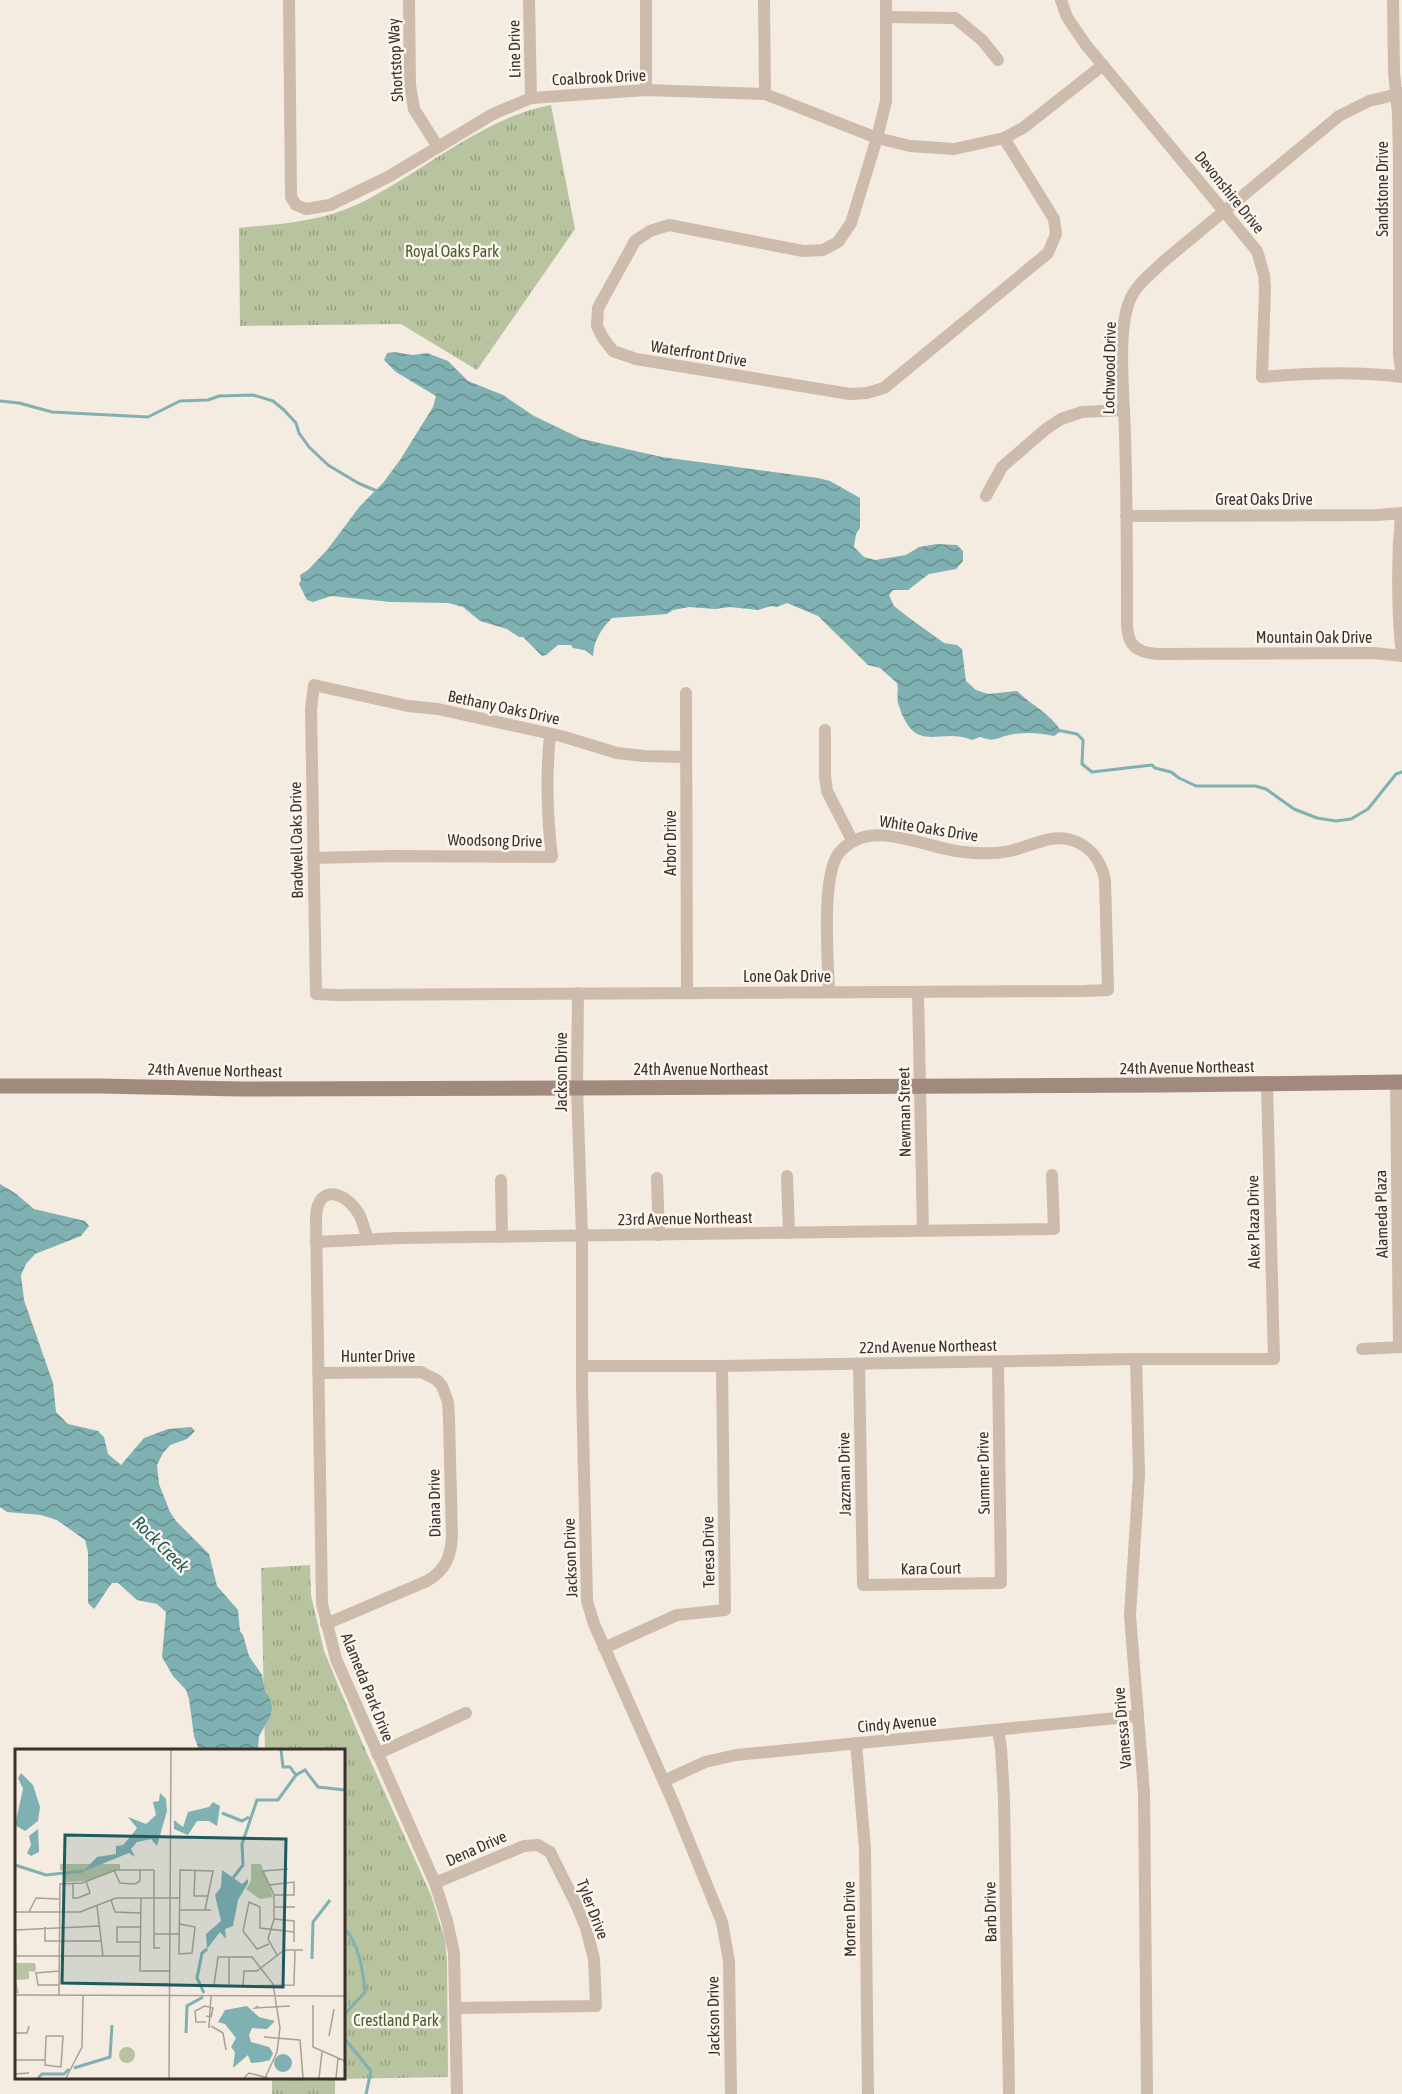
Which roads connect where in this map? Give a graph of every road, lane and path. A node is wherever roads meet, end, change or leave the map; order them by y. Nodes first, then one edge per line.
1 (289, 0) edge
2 (409, 0) edge
3 (529, 0) edge
4 (646, 0) edge
5 (764, 0) edge
6 (886, 0) edge
7 (1061, 0) edge
8 (1393, 0) edge
9 (886, 17) junction
10 (998, 60) dead end
11 (1103, 65) junction
12 (646, 90) junction
13 (765, 94) junction
14 (1400, 94) edge
15 (531, 98) junction
16 (877, 138) junction
17 (1004, 138) junction
18 (438, 147) junction
19 (1225, 211) junction
20 (1402, 378) edge
21 (1124, 410) junction
22 (986, 496) dead end
23 (1401, 513) edge
24 (1126, 516) junction
25 (1128, 634) joint
26 (314, 685) joint
27 (686, 693) dead end
28 (825, 730) dead end
29 (550, 734) junction
30 (686, 757) junction
31 (852, 840) junction
32 (1086, 847) joint
33 (313, 858) junction
34 (828, 992) junction
35 (918, 992) junction
36 (578, 993) junction
37 (687, 993) junction
38 (316, 994) joint
39 (1399, 1082) edge
40 (1267, 1084) junction
41 (0, 1086) edge
42 (919, 1086) junction
43 (577, 1088) junction
44 (1053, 1175) dead end
45 (787, 1176) dead end
46 (657, 1178) dead end
47 (501, 1180) dead end
48 (923, 1231) junction
49 (789, 1233) junction
50 (659, 1235) junction
51 (582, 1236) junction
52 (502, 1237) junction
53 (368, 1239) junction
54 (316, 1242) junction
55 (1401, 1346) edge
56 (1362, 1349) dead end
57 (1136, 1359) junction
58 (1274, 1359) joint
59 (998, 1362) junction
60 (859, 1364) junction
61 (582, 1366) junction
62 (722, 1366) junction
63 (318, 1372) junction
64 (437, 1380) joint
65 (1001, 1583) joint
66 (863, 1585) joint
67 (326, 1624) junction
68 (604, 1648) junction
69 (466, 1713) dead end
70 (1138, 1716) junction
71 (998, 1730) junction
72 (856, 1743) junction
73 (377, 1754) junction
74 (664, 1781) junction
75 (531, 1844) joint
76 (435, 1884) junction
77 (456, 2008) junction
78 (456, 2094) edge
79 (731, 2094) edge
80 (868, 2094) edge
81 (1009, 2094) edge
82 (1147, 2094) edge

1 - 18 street, Coalbrook Drive
2 - 18 street, Shortstop Way
3 - 15 street, Line Drive
4 - 12 street
5 - 13 street
6 - 9 street, Waterfront Drive
7 - 11 street, Devonshire Drive
8 - 14 street, Sandstone Drive
9 - 10 street
9 - 16 street, Waterfront Drive
11 - 17 street, Coalbrook Drive
11 - 19 street, Devonshire Drive
12 - 13 street, Coalbrook Drive
12 - 15 street, Coalbrook Drive
13 - 16 street, Coalbrook Drive
14 - 19 street, Lochwood Drive
14 - 20 street, Sandstone Drive
15 - 18 street, Coalbrook Drive
16 - 17 street, Coalbrook Drive
16 - 17 street, Waterfront Drive
19 - 20 street, Devonshire Drive
19 - 21 street, Lochwood Drive
21 - 22 street
21 - 24 street, Lochwood Drive
23 - 24 street, Great Oaks Drive
23 - 25 street, Mountain Oak Drive
24 - 25 street, Lochwood Drive
26 - 29 street, Bethany Oaks Drive
26 - 33 street, Bradwell Oaks Drive
27 - 30 street, Arbor Drive
28 - 31 street
29 - 30 street, Bethany Oaks Drive
29 - 33 street, Woodsong Drive
30 - 37 street, Arbor Drive
31 - 32 street, White Oaks Drive
31 - 34 street
32 - 35 street, Lone Oak Drive
33 - 38 street, Bradwell Oaks Drive
34 - 35 street, Lone Oak Drive
34 - 37 street, Lone Oak Drive
35 - 42 street, Newman Street
36 - 37 street, Lone Oak Drive
36 - 38 street, Lone Oak Drive
36 - 43 street, Jackson Drive
39 - 40 street, 24th Avenue Northeast
39 - 55 street, Alameda Plaza
40 - 42 street, 24th Avenue Northeast
40 - 58 street, Alex Plaza Drive
41 - 43 street, 24th Avenue Northeast
42 - 43 street, 24th Avenue Northeast
42 - 48 street, Newman Street
43 - 51 street, Jackson Drive
44 - 48 street, 23rd Avenue Northeast
45 - 49 street
46 - 50 street
47 - 52 street
48 - 49 street, 23rd Avenue Northeast
49 - 50 street, 23rd Avenue Northeast
50 - 51 street, 23rd Avenue Northeast
51 - 52 street, 23rd Avenue Northeast
51 - 61 street, Jackson Drive
52 - 53 street, 23rd Avenue Northeast
53 - 54 street, 23rd Avenue Northeast
53 - 54 street, Alameda Park Drive
54 - 63 street, Alameda Park Drive
55 - 56 street, Alameda Plaza
57 - 58 street, 22nd Avenue Northeast
57 - 59 street, 22nd Avenue Northeast
57 - 70 street, Vanessa Drive
59 - 60 street, 22nd Avenue Northeast
59 - 65 street, Summer Drive
60 - 62 street, 22nd Avenue Northeast
60 - 66 street, Jazzman Drive
61 - 62 street, 22nd Avenue Northeast
61 - 68 street, Jackson Drive
62 - 68 street, Teresa Drive
63 - 64 street, Hunter Drive
63 - 67 street, Alameda Park Drive
64 - 67 street, Diana Drive
65 - 66 street, Kara Court
67 - 73 street, Alameda Park Drive
68 - 74 street, Jackson Drive
69 - 73 street
70 - 71 street, Cindy Avenue
70 - 82 street, Vanessa Drive
71 - 72 street, Cindy Avenue
71 - 81 street, Barb Drive
72 - 74 street, Cindy Avenue
72 - 80 street, Morren Drive
73 - 76 street, Alameda Park Drive
74 - 79 street, Jackson Drive
75 - 76 street, Dena Drive
75 - 77 street, Tyler Drive
76 - 77 street, Alameda Park Drive
77 - 78 street, Alameda Park Drive

